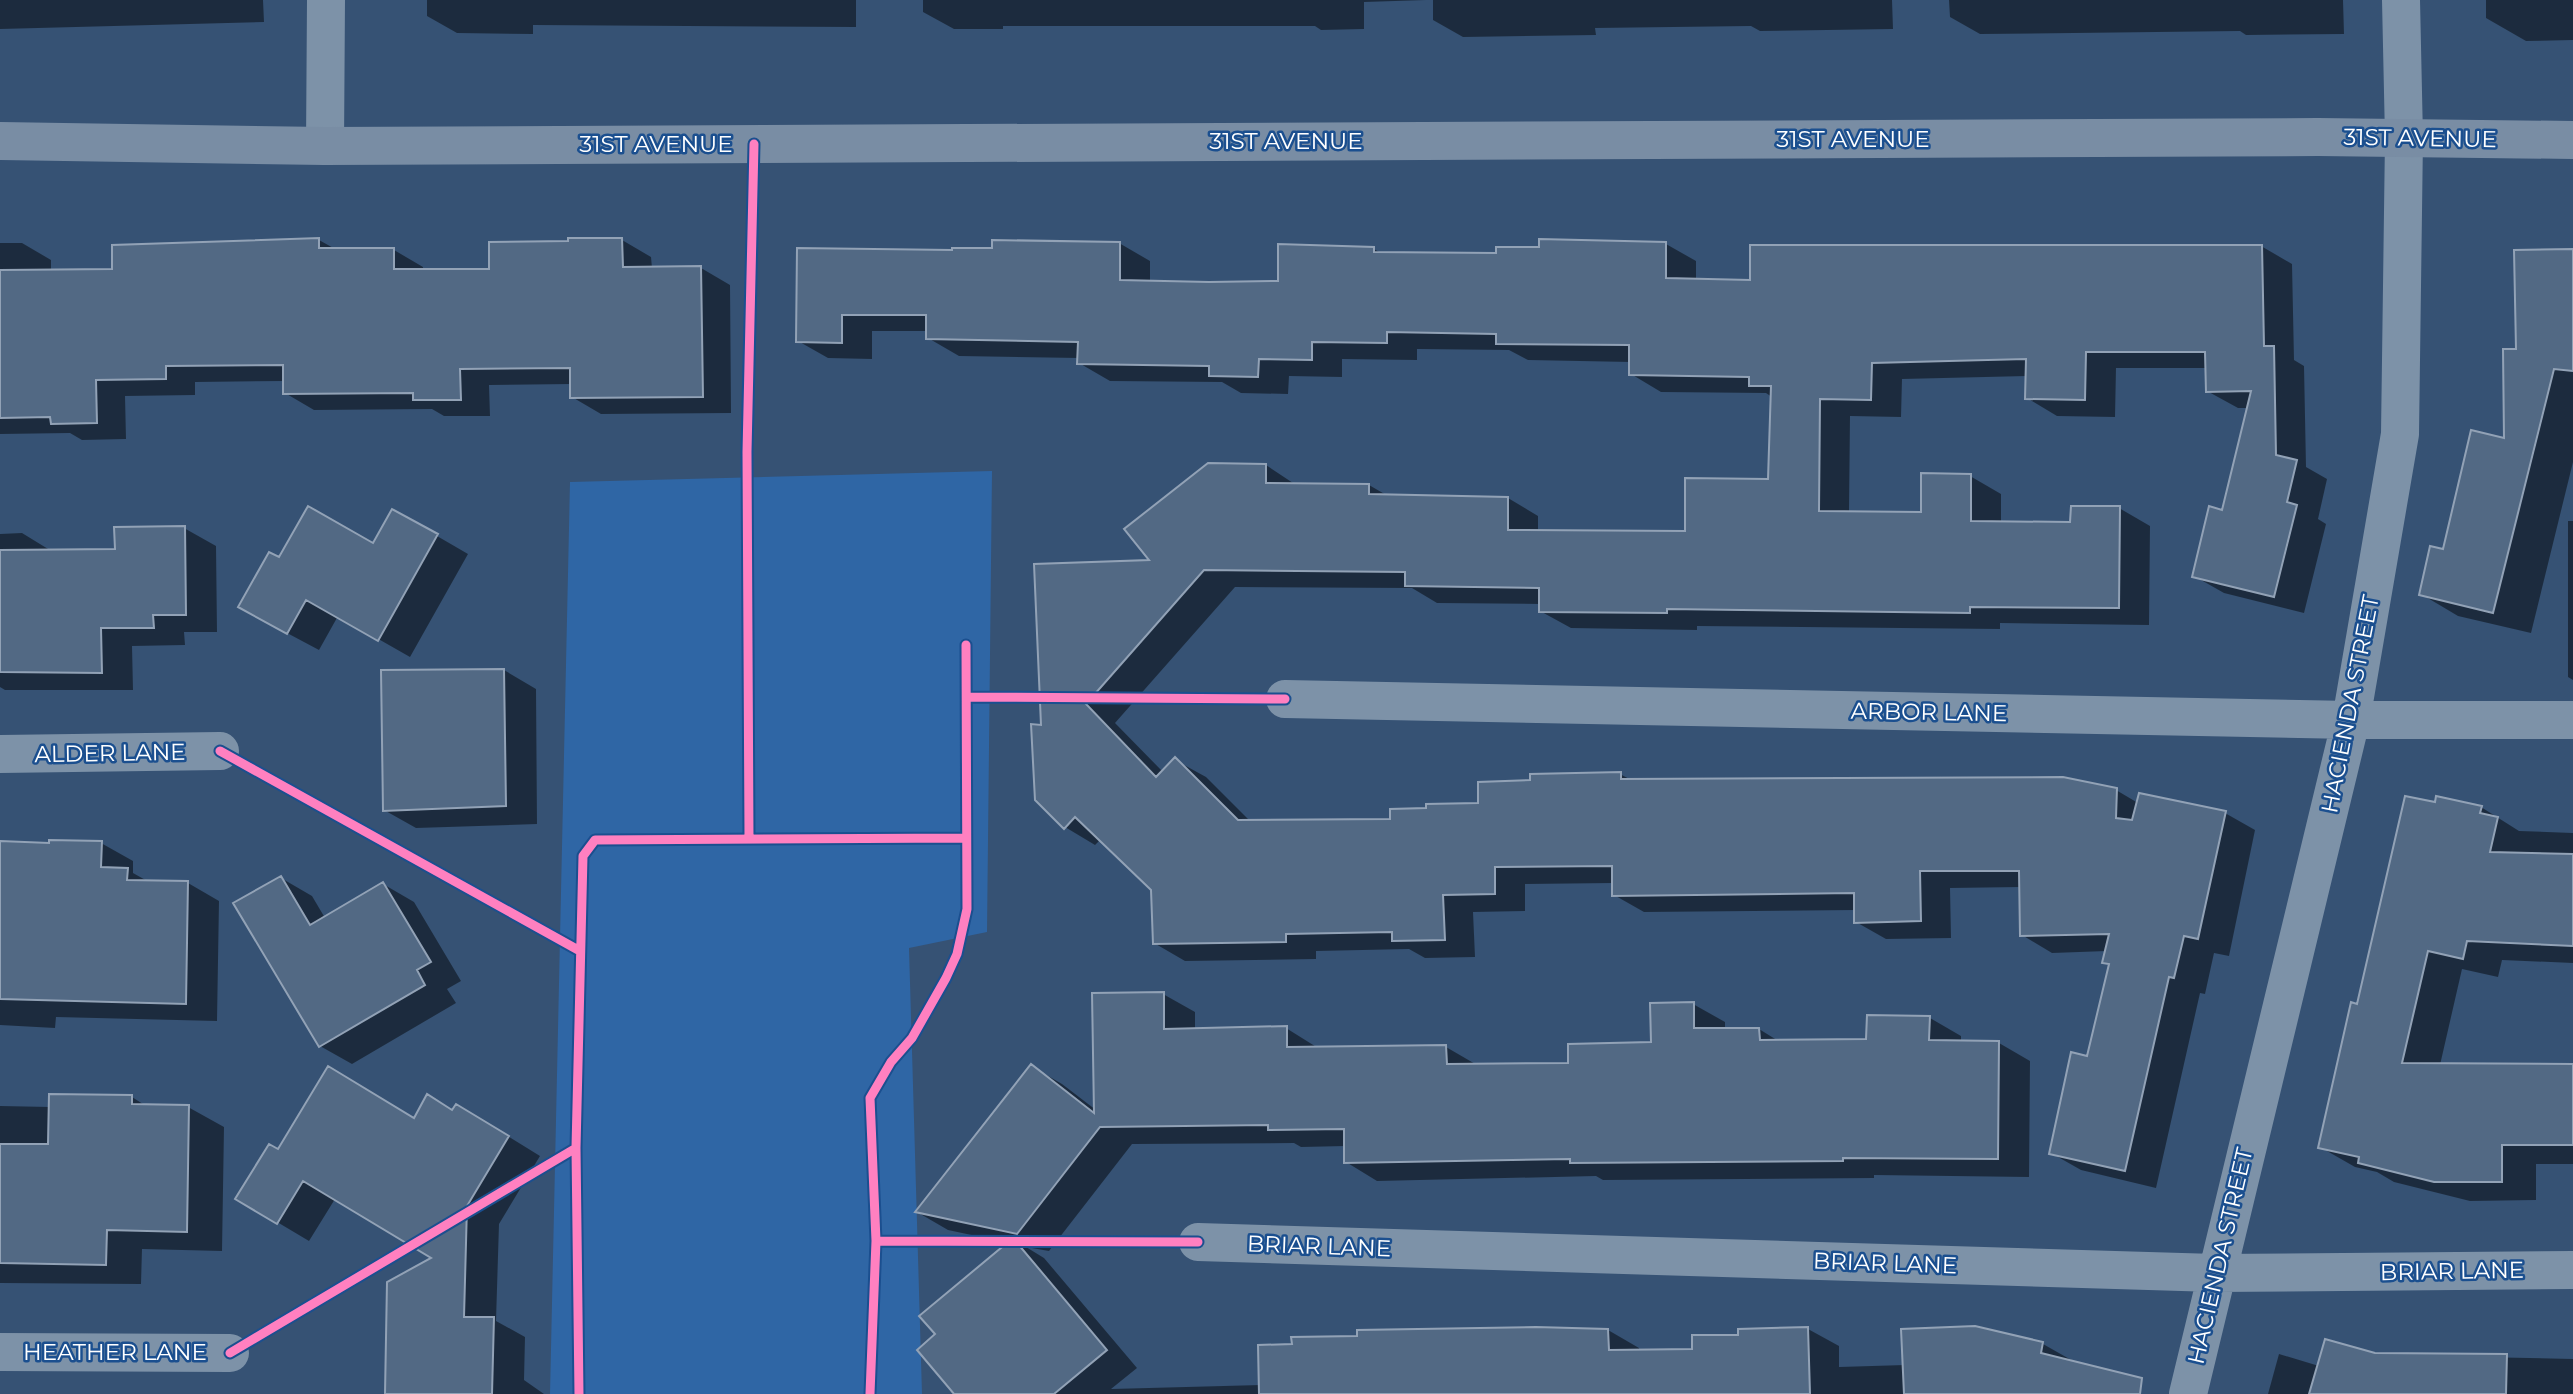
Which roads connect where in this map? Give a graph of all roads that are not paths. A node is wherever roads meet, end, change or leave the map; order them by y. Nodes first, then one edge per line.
1 (326, 0) edge
2 (2401, 0) edge
3 (2404, 138) junction
4 (2573, 140) edge
5 (0, 141) edge
6 (325, 146) junction
7 (1286, 699) dead end
8 (2351, 720) junction
9 (2573, 720) edge
10 (220, 751) dead end
11 (0, 754) edge
12 (1198, 1242) dead end
13 (2573, 1270) edge
14 (2215, 1273) junction
15 (0, 1352) edge
16 (230, 1353) dead end
17 (2188, 1394) edge

1 - 6 street
2 - 3 street, HACIENDA STREET
3 - 4 street, 31ST AVENUE
3 - 6 street, 31ST AVENUE
3 - 8 street, HACIENDA STREET
5 - 6 street, 31ST AVENUE
7 - 8 street, ARBOR LANE
8 - 9 street, ARBOR LANE
8 - 14 street, HACIENDA STREET
10 - 11 street, ALDER LANE
12 - 14 street, BRIAR LANE
13 - 14 street, BRIAR LANE
14 - 17 street, HACIENDA STREET
15 - 16 street, HEATHER LANE

